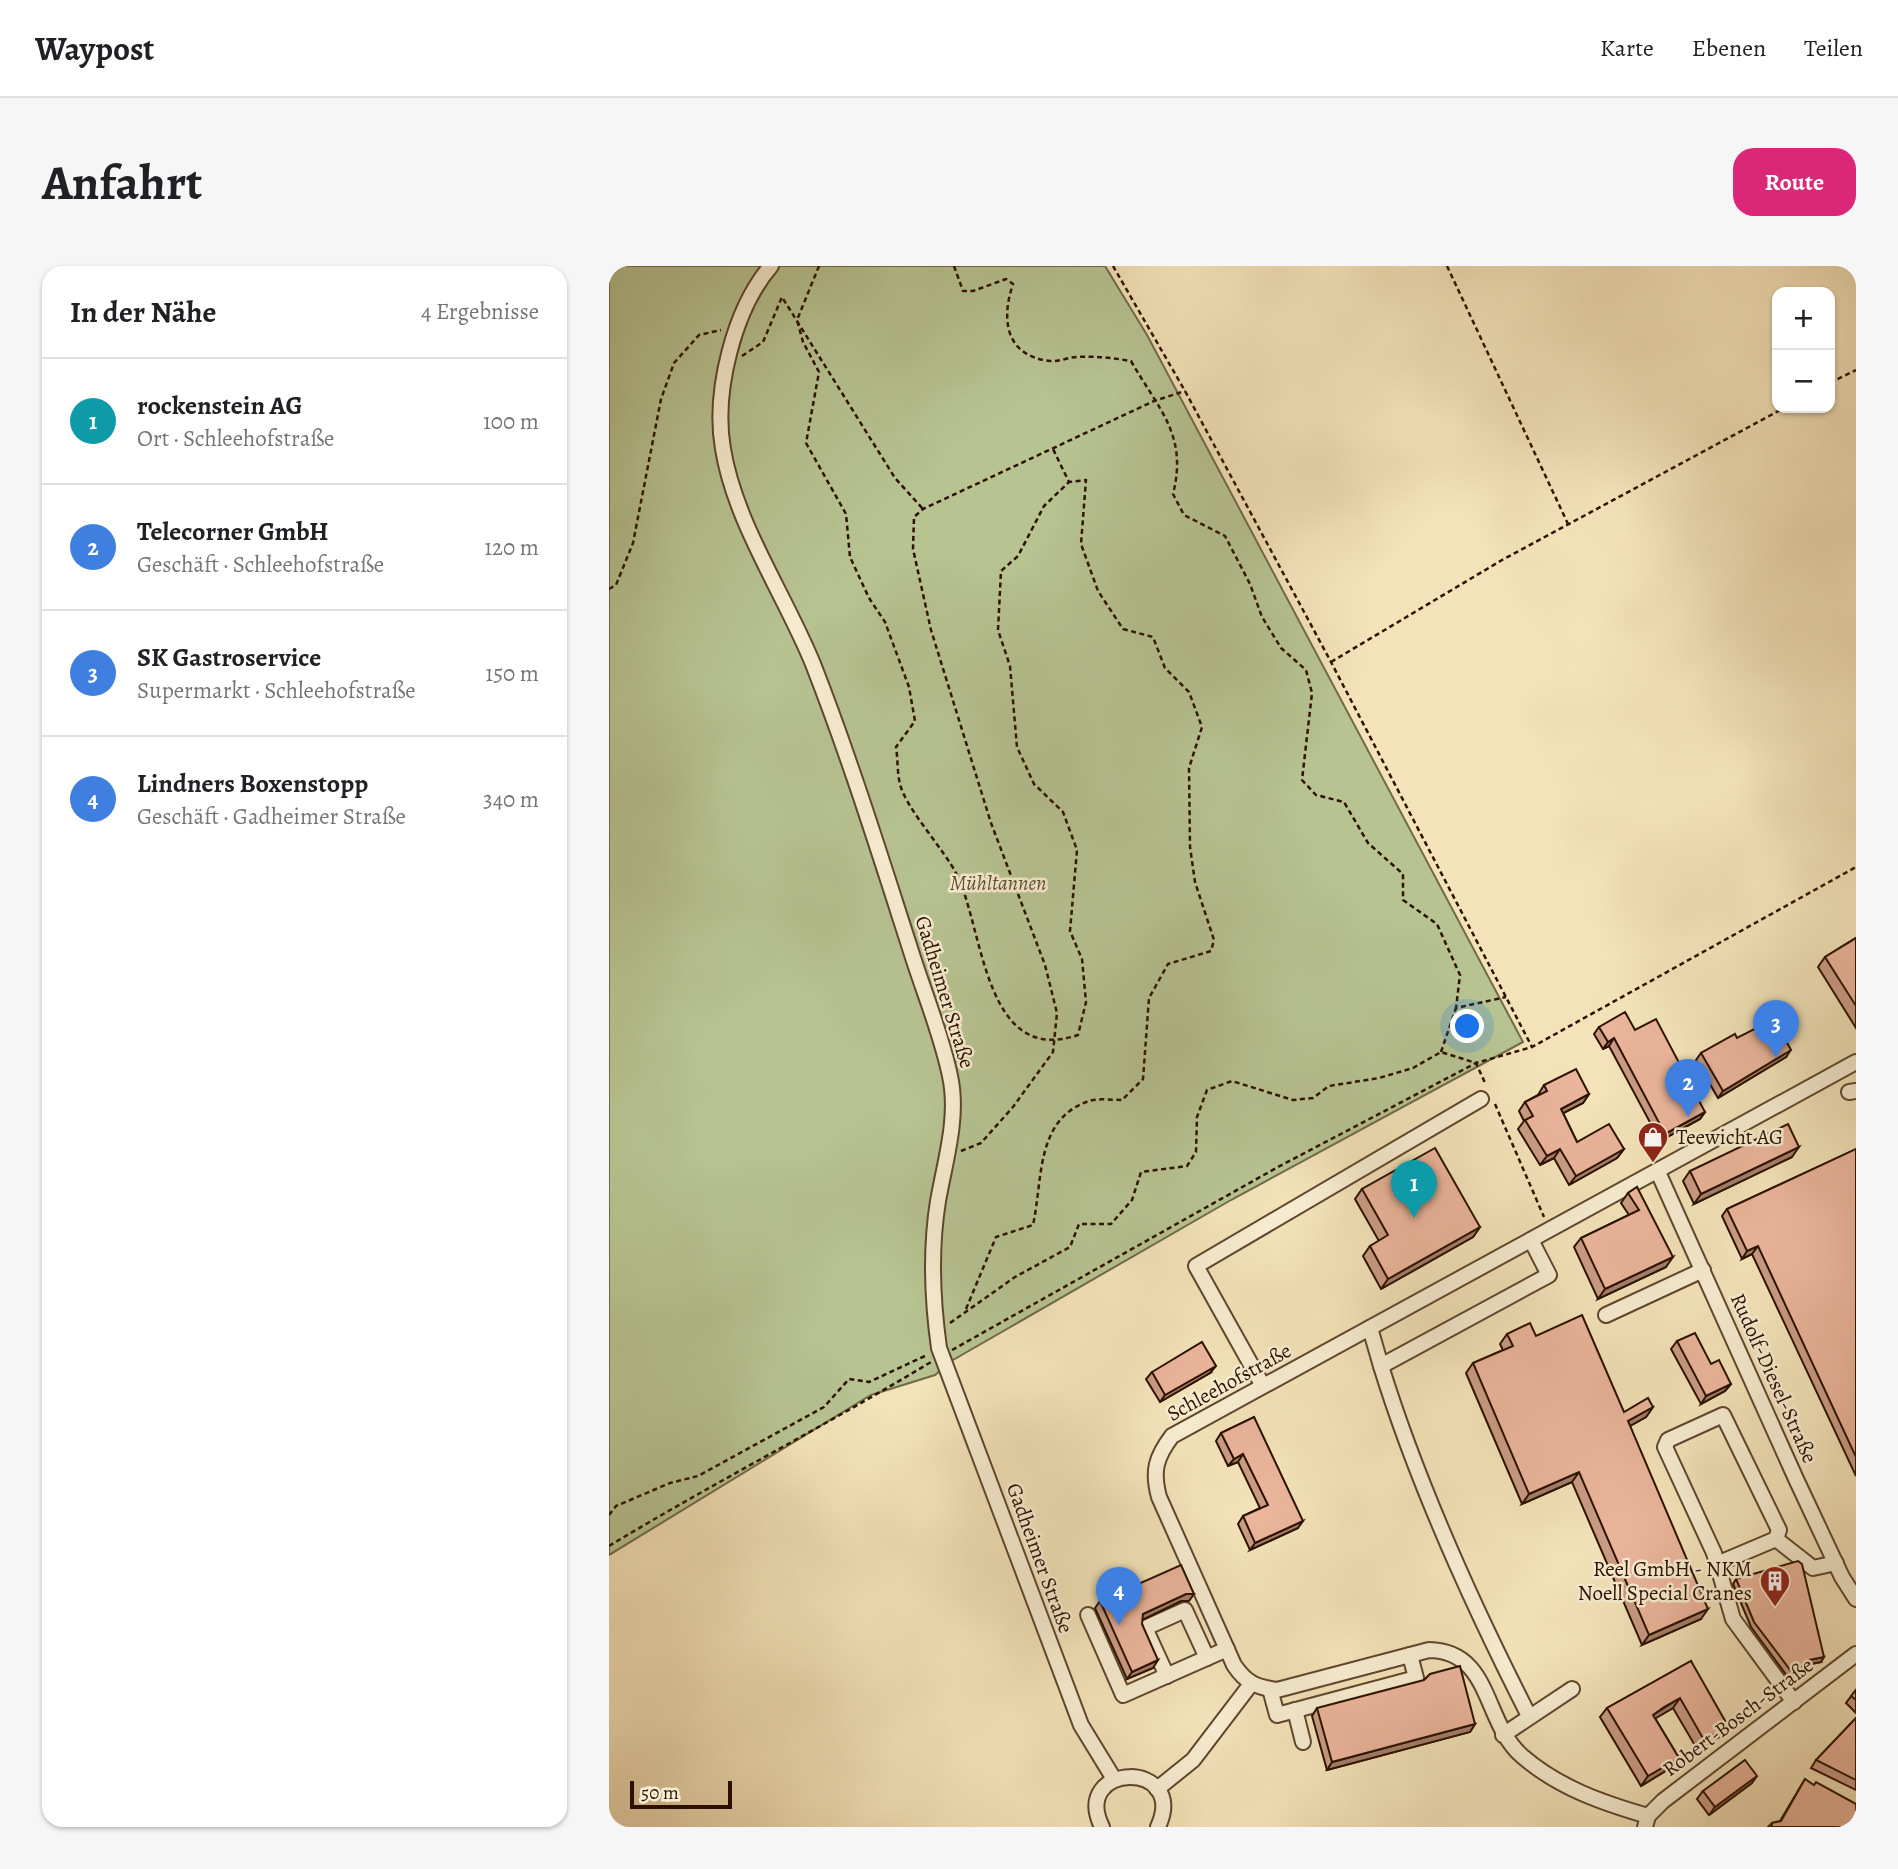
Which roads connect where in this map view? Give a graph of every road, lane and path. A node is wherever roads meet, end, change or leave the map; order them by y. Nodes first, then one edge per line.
1 (771, 266) edge
2 (819, 266) edge
3 (954, 266) edge
4 (1113, 266) edge
5 (1447, 266) edge
6 (797, 320) junction
7 (737, 326) junction
8 (1856, 370) edge
9 (1835, 380) edge
10 (1185, 391) junction
11 (1154, 401) junction
12 (1775, 413) edge
13 (1053, 449) junction
14 (1069, 482) junction
15 (923, 509) junction
16 (1568, 524) junction
17 (609, 589) edge
18 (1331, 662) junction
19 (1856, 867) edge
20 (1506, 997) junction
21 (1455, 1009) junction
22 (1056, 1043) junction
23 (1532, 1047) junction
24 (1441, 1052) junction
25 (1856, 1062) edge
26 (1476, 1063) junction
27 (1487, 1096) junction
28 (947, 1156) junction
29 (1658, 1172) junction
30 (1550, 1229) junction
31 (1531, 1240) junction
32 (1703, 1269) junction
33 (965, 1311) junction
34 (1607, 1315) dead end
35 (1370, 1328) junction
36 (941, 1352) junction
37 (1381, 1366) junction
38 (1263, 1386) junction
39 (609, 1516) edge
40 (1776, 1539) junction
41 (609, 1546) edge
42 (1836, 1563) junction
43 (1717, 1564) junction
44 (1856, 1599) edge
45 (1088, 1615) dead end
46 (1227, 1649) junction
47 (1856, 1654) edge
48 (1410, 1655) junction
49 (1207, 1658) junction
50 (1167, 1676) junction
51 (1251, 1684) junction
52 (1270, 1689) junction
53 (1572, 1689) dead end
54 (1794, 1702) junction
55 (1295, 1710) junction
56 (1529, 1716) junction
57 (1503, 1735) junction
58 (1303, 1742) dead end
59 (1114, 1779) junction
60 (1157, 1789) junction
61 (1647, 1822) edge
62 (1102, 1827) edge
63 (1158, 1827) edge

1 - 7 street, Gadheimer Straße
2 - 6 path
3 - 11 path
4 - 10 path
5 - 16 path
6 - 7 path
6 - 15 path
6 - 22 path
7 - 17 path
7 - 28 street, Gadheimer Straße
8 - 9 path
10 - 11 path
10 - 18 path
11 - 13 path
11 - 21 path
12 - 16 path
13 - 14 path
13 - 15 path
14 - 22 path
14 - 33 path
15 - 22 path
16 - 18 path
18 - 20 path
19 - 23 path
20 - 21 path
20 - 23 path
21 - 24 path
22 - 28 path
23 - 26 path
24 - 26 path
24 - 33 path
25 - 29 street, Schleehofstraße
26 - 27 path
26 - 36 path
27 - 30 path
27 - 38 street
28 - 36 street, Gadheimer Straße
29 - 30 street, Schleehofstraße
29 - 32 street, Rudolf-Diesel-Straße
30 - 31 street, Schleehofstraße
31 - 35 street, Schleehofstraße
31 - 37 street
32 - 34 street
32 - 42 street, Rudolf-Diesel-Straße
33 - 36 path
35 - 37 street
35 - 38 street, Schleehofstraße
36 - 39 path
36 - 41 path
36 - 59 street, Gadheimer Straße
37 - 56 street
38 - 46 street, Schleehofstraße
40 - 42 street
40 - 43 street
40 - 43 street
42 - 44 street, Rudolf-Diesel-Straße
43 - 54 street
45 - 50 street
46 - 49 street
46 - 51 street, Schleehofstraße
47 - 54 street, Robert-Bosch-Straße
48 - 52 street
48 - 55 street
48 - 57 street
49 - 50 street
49 - 50 street
51 - 52 street
51 - 60 street
52 - 55 street
53 - 56 street
54 - 61 street, Robert-Bosch-Straße
55 - 58 street
56 - 57 street
57 - 61 street
59 - 60 street
59 - 62 street
60 - 63 street

